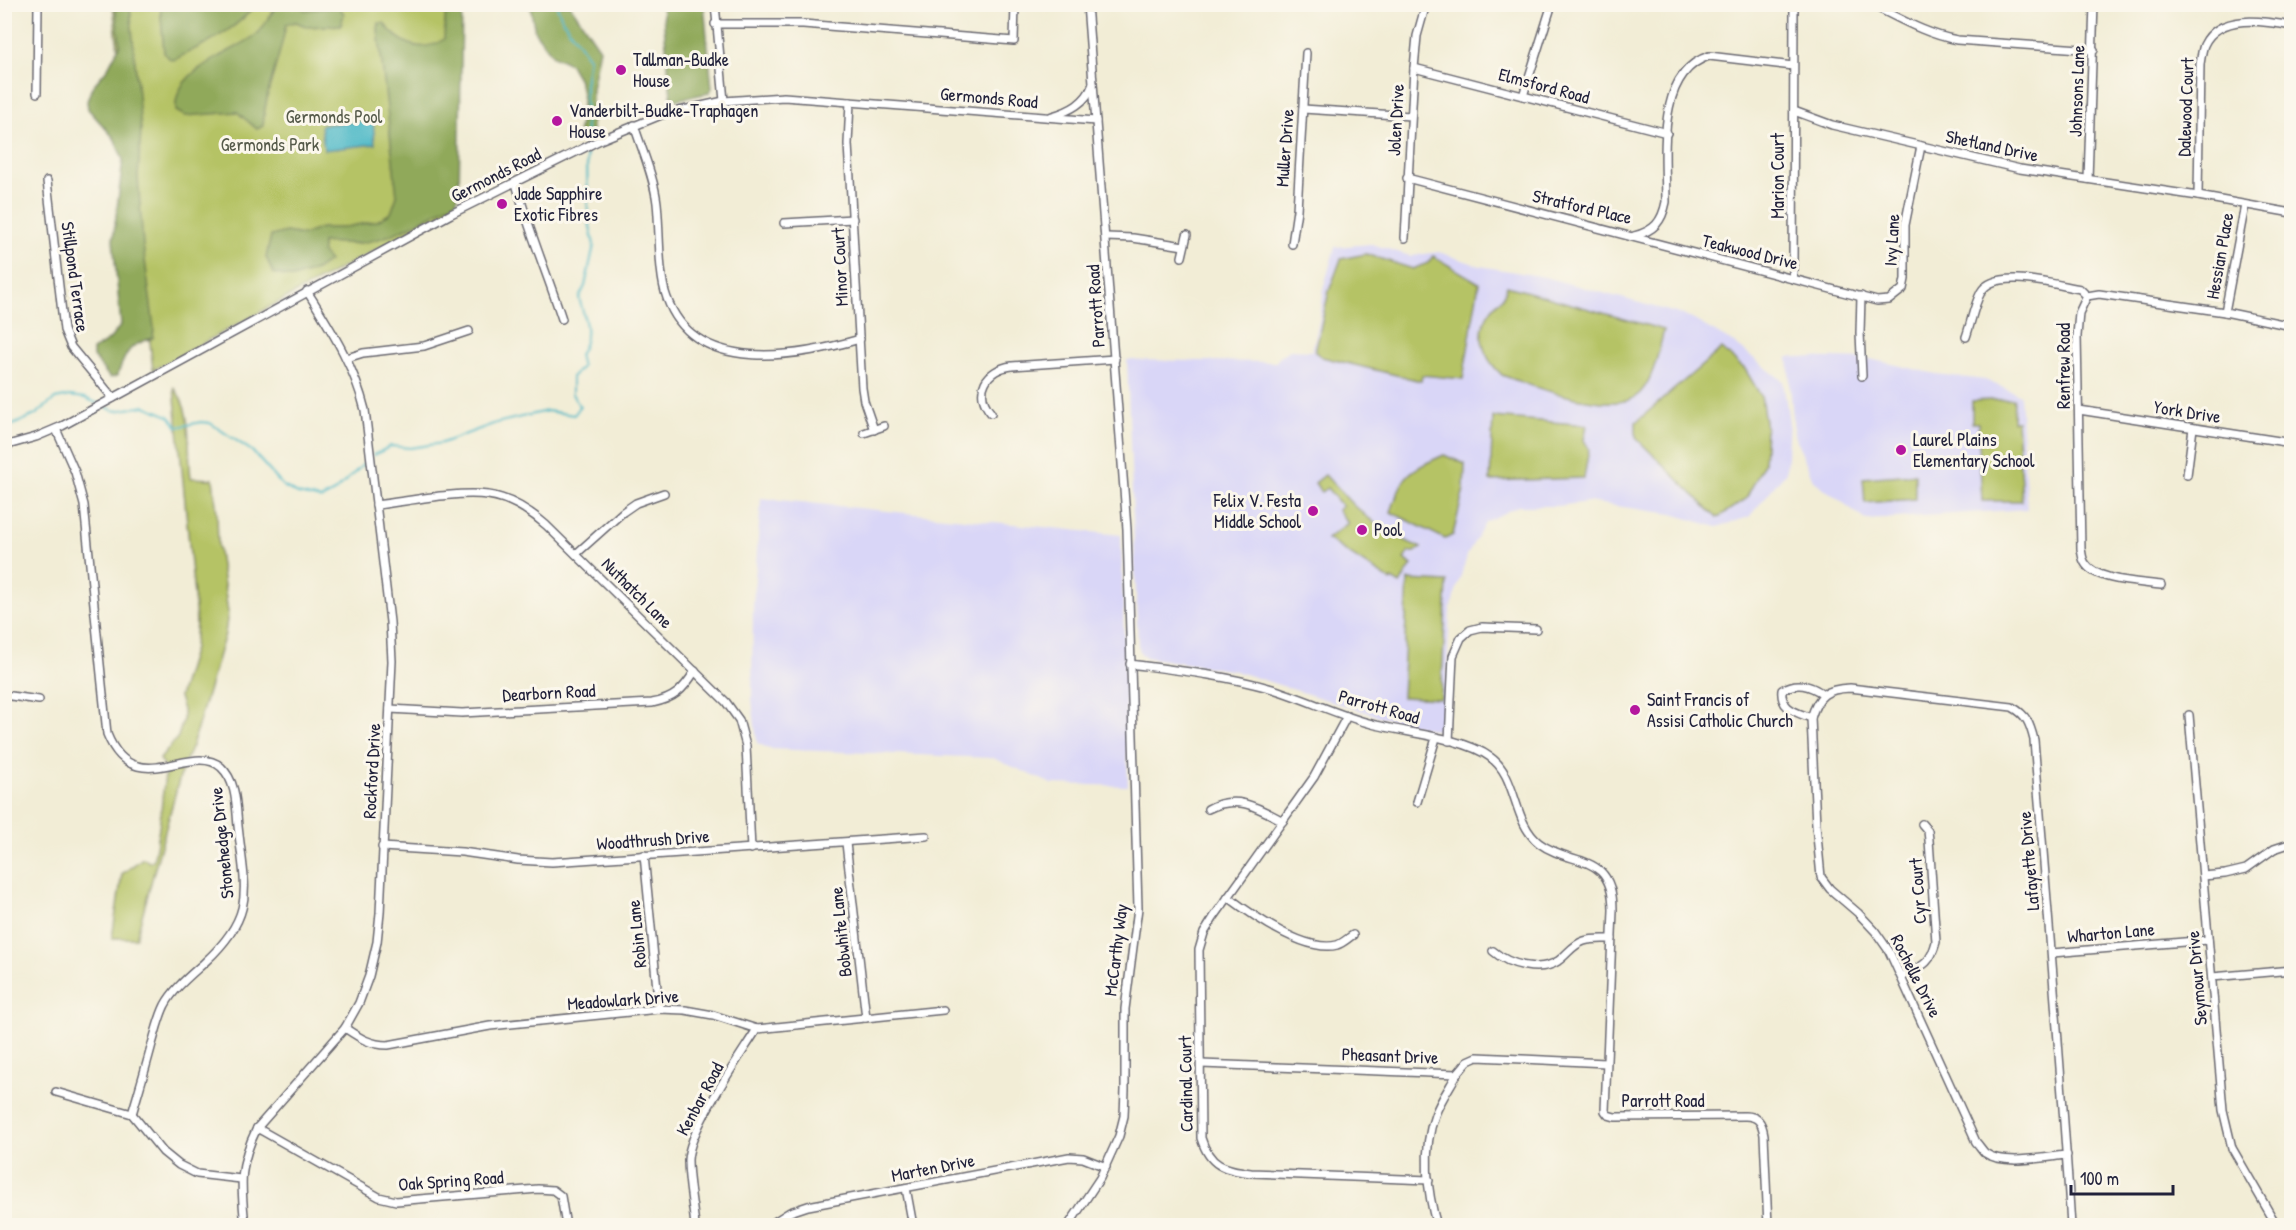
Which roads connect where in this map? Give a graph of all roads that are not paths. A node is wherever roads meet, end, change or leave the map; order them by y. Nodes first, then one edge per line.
1 (38, 4) edge
2 (715, 4) edge
3 (1015, 4) edge
4 (1088, 4) edge
5 (1426, 4) edge
6 (1552, 4) edge
7 (1794, 4) edge
8 (1870, 4) edge
9 (2094, 4) edge
10 (716, 24) junction
11 (2292, 26) edge
12 (2094, 50) junction
13 (1306, 53) dead end
14 (1793, 66) junction
15 (1414, 68) junction
16 (1093, 82) junction
17 (37, 93) dead end
18 (1523, 96) junction
19 (723, 101) junction
20 (850, 102) junction
21 (1303, 109) junction
22 (1794, 111) junction
23 (1411, 116) junction
24 (1046, 117) junction
25 (1096, 121) junction
26 (634, 125) junction
27 (1667, 133) junction
28 (1921, 146) junction
29 (1407, 178) junction
30 (2088, 179) junction
31 (47, 181) dead end
32 (516, 183) junction
33 (2198, 196) junction
34 (2245, 205) junction
35 (2292, 213) edge
36 (853, 219) junction
37 (784, 223) dead end
38 (1187, 235) dead end
39 (1106, 237) junction
40 (1631, 237) junction
41 (1405, 238) dead end
42 (1292, 244) dead end
43 (1184, 246) junction
44 (1182, 257) dead end
45 (1792, 278) junction
46 (307, 291) junction
47 (1862, 296) junction
48 (2087, 296) junction
49 (2225, 312) junction
50 (562, 319) dead end
51 (2292, 326) edge
52 (469, 331) dead end
53 (1966, 337) dead end
54 (860, 339) junction
55 (347, 358) junction
56 (1115, 359) junction
57 (1862, 376) dead end
58 (113, 398) junction
59 (2079, 410) junction
60 (991, 413) dead end
61 (884, 426) dead end
62 (2193, 428) junction
63 (56, 429) junction
64 (874, 430) junction
65 (864, 433) dead end
66 (2292, 443) edge
67 (4, 446) edge
68 (2187, 475) dead end
69 (664, 493) dead end
70 (376, 505) junction
71 (576, 554) junction
72 (2161, 585) dead end
73 (1536, 629) dead end
74 (1130, 664) junction
75 (695, 671) junction
76 (1823, 694) junction
77 (4, 695) edge
78 (39, 700) dead end
79 (390, 709) junction
80 (2189, 715) dead end
81 (1347, 716) junction
82 (1810, 718) junction
83 (1436, 738) junction
84 (1449, 741) junction
85 (1417, 802) dead end
86 (1208, 809) dead end
87 (1283, 821) junction
88 (1922, 824) dead end
89 (926, 836) dead end
90 (846, 843) junction
91 (2292, 843) edge
92 (382, 847) junction
93 (751, 849) junction
94 (644, 855) junction
95 (2202, 876) junction
96 (1228, 897) junction
97 (1353, 935) dead end
98 (1612, 939) junction
99 (2208, 940) junction
100 (1493, 951) dead end
101 (2052, 953) junction
102 (2292, 970) edge
103 (1902, 976) junction
104 (2212, 977) junction
105 (659, 1009) junction
106 (942, 1010) dead end
107 (866, 1018) junction
108 (345, 1028) junction
109 (757, 1029) junction
110 (1606, 1063) junction
111 (1201, 1064) junction
112 (1457, 1074) junction
113 (56, 1092) dead end
114 (132, 1114) junction
115 (257, 1128) junction
116 (2067, 1155) junction
117 (1106, 1167) junction
118 (241, 1179) junction
119 (1429, 1180) junction
120 (906, 1188) junction
121 (245, 1226) edge
122 (566, 1226) edge
123 (695, 1226) edge
124 (768, 1226) edge
125 (913, 1226) edge
126 (1068, 1226) edge
127 (1437, 1226) edge
128 (1768, 1226) edge
129 (2071, 1226) edge
130 (2277, 1226) edge

1 - 17 street
2 - 10 street
3 - 10 street
4 - 16 street
5 - 15 street, Jolen Drive
6 - 18 street
7 - 14 street
8 - 12 street
9 - 12 street, Johnsons Lane
10 - 19 street
11 - 33 street, Dalewood Court
12 - 30 street, Johnsons Lane
13 - 21 street, Muller Drive
14 - 22 street
14 - 27 street, Stratford Place
15 - 18 street, Elmsford Road
15 - 23 street, Jolen Drive
16 - 24 street, Germonds Road
16 - 25 street
18 - 27 street, Elmsford Road
19 - 20 street, Germonds Road
19 - 26 street, Germonds Road
20 - 24 street, Germonds Road
20 - 36 street, Minor Court
21 - 23 street
21 - 42 street, Muller Drive
22 - 28 street, Shetland Drive
22 - 45 street, Marion Court
23 - 29 street, Jolen Drive
24 - 25 street, Germonds Road
25 - 39 street, Parrott Road
26 - 32 street, Germonds Road
26 - 54 street
27 - 40 street, Stratford Place
28 - 30 street, Shetland Drive
28 - 47 street, Ivy Lane
29 - 40 street, Stratford Place
29 - 41 street, Jolen Drive
30 - 33 street, Shetland Drive
31 - 58 street, Stillpond Terrace
32 - 46 street, Germonds Road
32 - 50 street
33 - 34 street, Shetland Drive
34 - 35 street, Shetland Drive
34 - 49 street, Hessian Place
36 - 37 street
36 - 54 street, Minor Court
38 - 43 street
39 - 43 street
39 - 56 street, Parrott Road
40 - 45 street, Teakwood Drive
43 - 44 street
45 - 47 street, Teakwood Drive
46 - 55 street, Rockford Drive
46 - 58 street, Germonds Road
47 - 57 street
48 - 49 street
48 - 53 street
48 - 59 street, Renfrew Road
49 - 51 street
52 - 55 street
54 - 64 street, Minor Court
55 - 70 street, Rockford Drive
56 - 60 street
56 - 74 street, Parrott Road
58 - 63 street, Germonds Road
59 - 62 street, York Drive
59 - 72 street, Renfrew Road
61 - 64 street
62 - 66 street, York Drive
62 - 68 street
63 - 67 street, Germonds Road
63 - 114 street, Stonehedge Drive
64 - 65 street
69 - 71 street
70 - 71 street, Nuthatch Lane
70 - 79 street, Rockford Drive
71 - 75 street, Nuthatch Lane
73 - 84 street
74 - 81 street, Parrott Road
74 - 117 street, McCarthy Way
75 - 79 street, Dearborn Road
75 - 93 street, Nuthatch Lane
76 - 82 street, Rochelle Drive
76 - 82 street
76 - 101 street, Lafayette Drive
77 - 78 street
79 - 92 street, Rockford Drive
80 - 95 street, Seymour Drive
81 - 83 street, Parrott Road
81 - 87 street, Cardinal Court
82 - 103 street, Rochelle Drive
83 - 84 street, Parrott Road
83 - 85 street
84 - 98 street, Parrott Road
86 - 87 street
87 - 96 street, Cardinal Court
88 - 103 street, Cyr Court
89 - 90 street, Woodthrush Drive
90 - 93 street, Woodthrush Drive
90 - 107 street, Bobwhite Lane
91 - 95 street
92 - 94 street, Woodthrush Drive
92 - 108 street, Rockford Drive
93 - 94 street, Woodthrush Drive
94 - 105 street, Robin Lane
95 - 99 street, Seymour Drive
96 - 97 street
96 - 111 street, Cardinal Court
98 - 100 street
98 - 110 street, Parrott Road
99 - 101 street, Wharton Lane
99 - 104 street, Seymour Drive
101 - 116 street, Lafayette Drive
102 - 104 street
103 - 116 street, Rochelle Drive
104 - 130 street, Seymour Drive
105 - 108 street, Meadowlark Drive
105 - 109 street, Meadowlark Drive
106 - 107 street, Meadowlark Drive
107 - 109 street, Meadowlark Drive
108 - 115 street, Rockford Drive
109 - 123 street, Kenbar Road
110 - 112 street, Pheasant Drive
110 - 128 street, Parrott Road
111 - 112 street, Pheasant Drive
111 - 119 street, Cardinal Court
112 - 119 street
113 - 114 street
114 - 118 street
115 - 118 street, Rockford Drive
115 - 122 street, Oak Spring Road
116 - 129 street, Lafayette Drive
117 - 120 street, Marten Drive
117 - 126 street, McCarthy Way
118 - 121 street, Rockford Drive
119 - 127 street
120 - 124 street, Marten Drive
120 - 125 street

